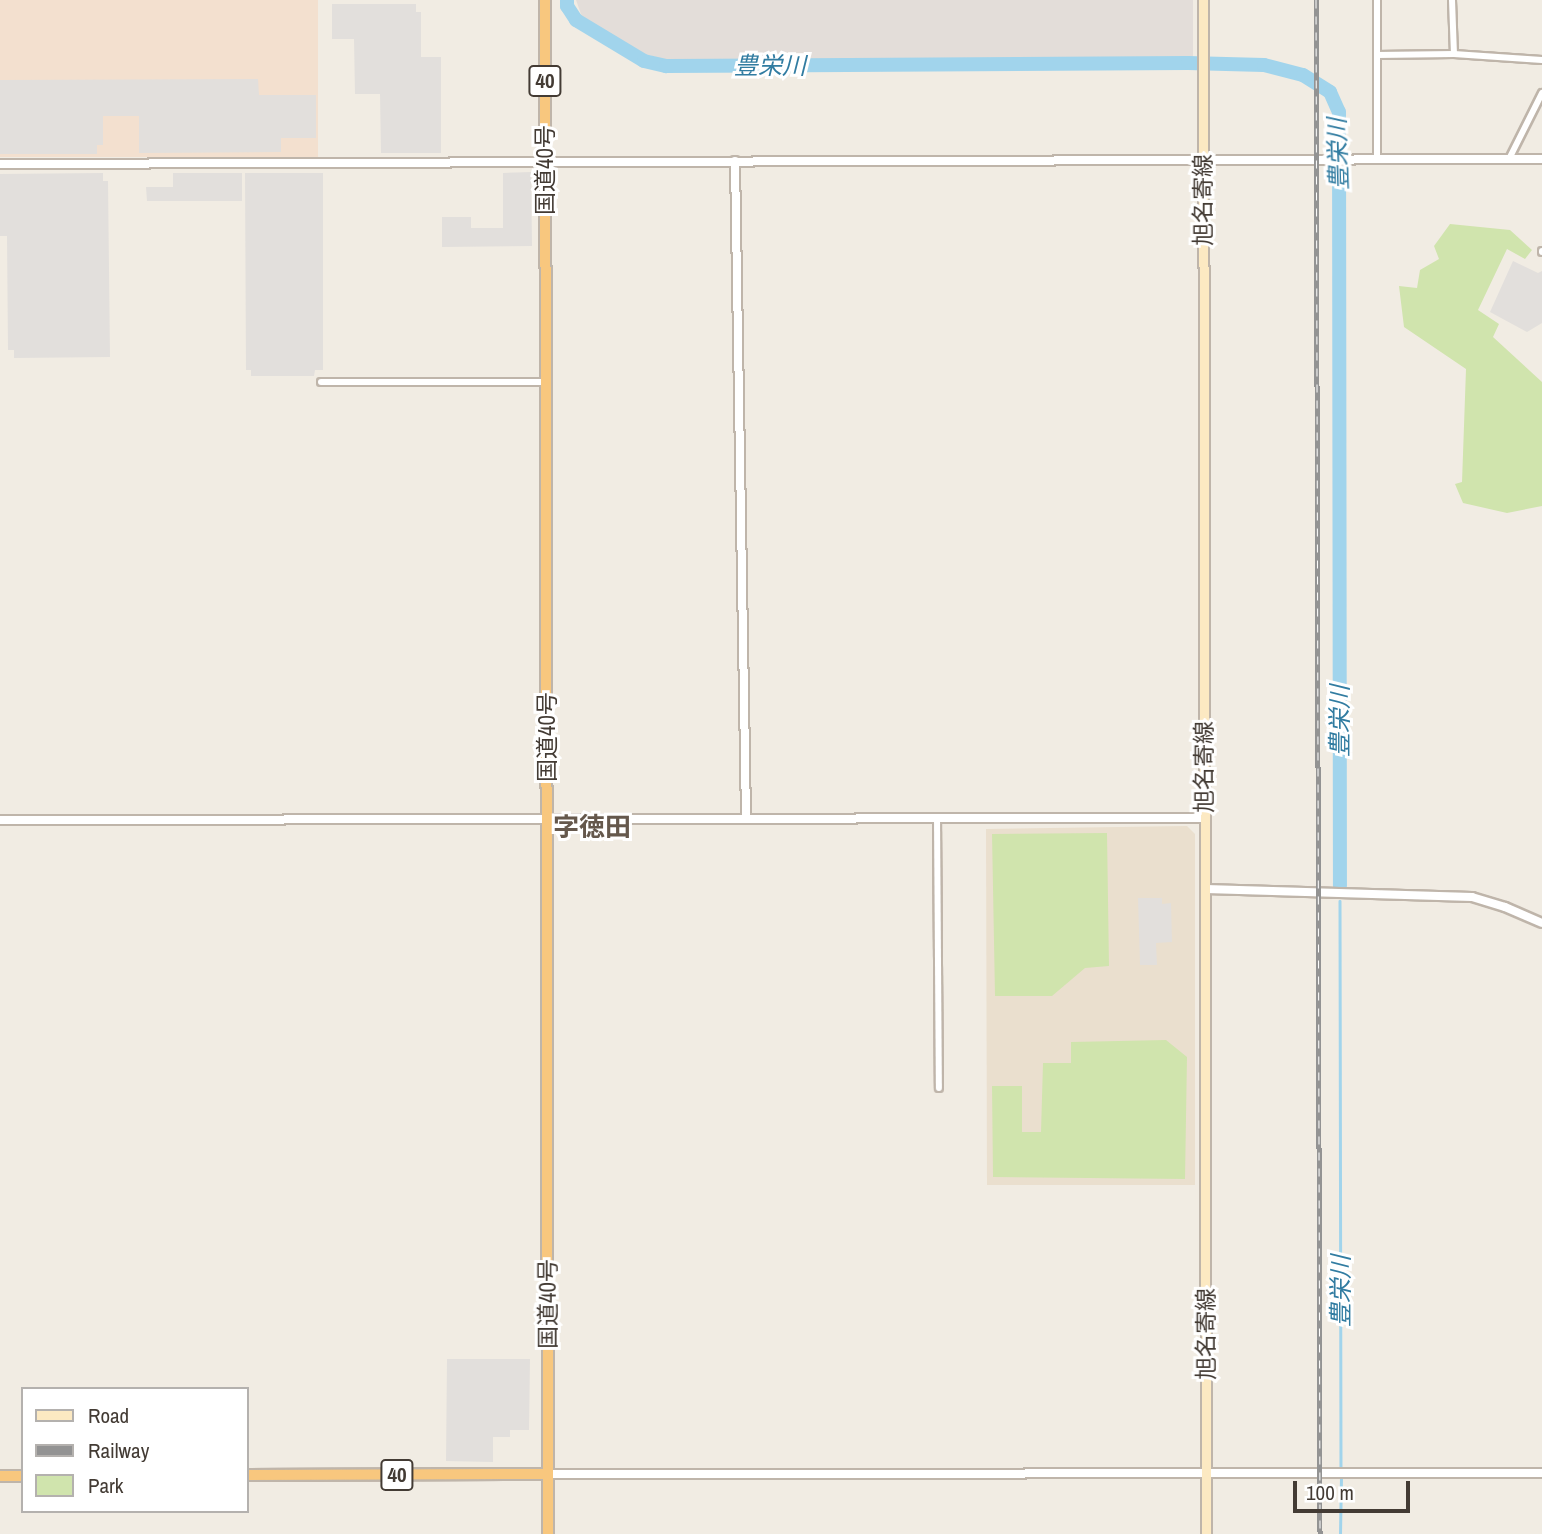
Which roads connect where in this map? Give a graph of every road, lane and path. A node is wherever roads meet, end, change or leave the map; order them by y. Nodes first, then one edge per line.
1 (544, 0) edge
2 (1203, 0) edge
3 (1377, 0) edge
4 (1452, 0) edge
5 (1377, 54) junction
6 (1454, 54) junction
7 (1542, 60) edge
8 (1542, 93) edge
9 (1509, 159) junction
10 (1542, 159) edge
11 (1203, 160) junction
12 (1377, 160) junction
13 (735, 161) junction
14 (545, 163) junction
15 (0, 164) edge
16 (321, 382) dead end
17 (546, 382) junction
18 (746, 817) junction
19 (547, 818) junction
20 (937, 818) junction
21 (1204, 818) junction
22 (0, 820) edge
23 (1206, 889) junction
24 (1542, 923) edge
25 (939, 1088) dead end
26 (1542, 1472) edge
27 (1206, 1473) junction
28 (548, 1474) junction
29 (248, 1475) edge
30 (0, 1476) edge
31 (21, 1476) edge
32 (548, 1534) edge
33 (1206, 1534) edge

1 - 14 highway, 国道40号 / 40
2 - 11 main road, 旭名寄線
3 - 5 street
4 - 6 street
5 - 6 street
5 - 12 street
6 - 7 street
8 - 9 street
9 - 10 street
9 - 12 street
11 - 12 street
11 - 13 street
11 - 21 main road, 旭名寄線
13 - 14 street
13 - 18 street
14 - 15 street
14 - 17 highway, 国道40号 / 40
16 - 17 street
17 - 19 highway, 国道40号 / 40
18 - 19 street
18 - 20 street
19 - 22 street
19 - 28 highway, 国道40号 / 40
20 - 21 street
20 - 25 street
21 - 23 main road, 旭名寄線
23 - 24 street
23 - 27 main road, 旭名寄線
26 - 27 street
27 - 28 street
27 - 33 main road, 旭名寄線
28 - 29 highway, 40
28 - 32 highway, 国道40号 / 40
30 - 31 highway

